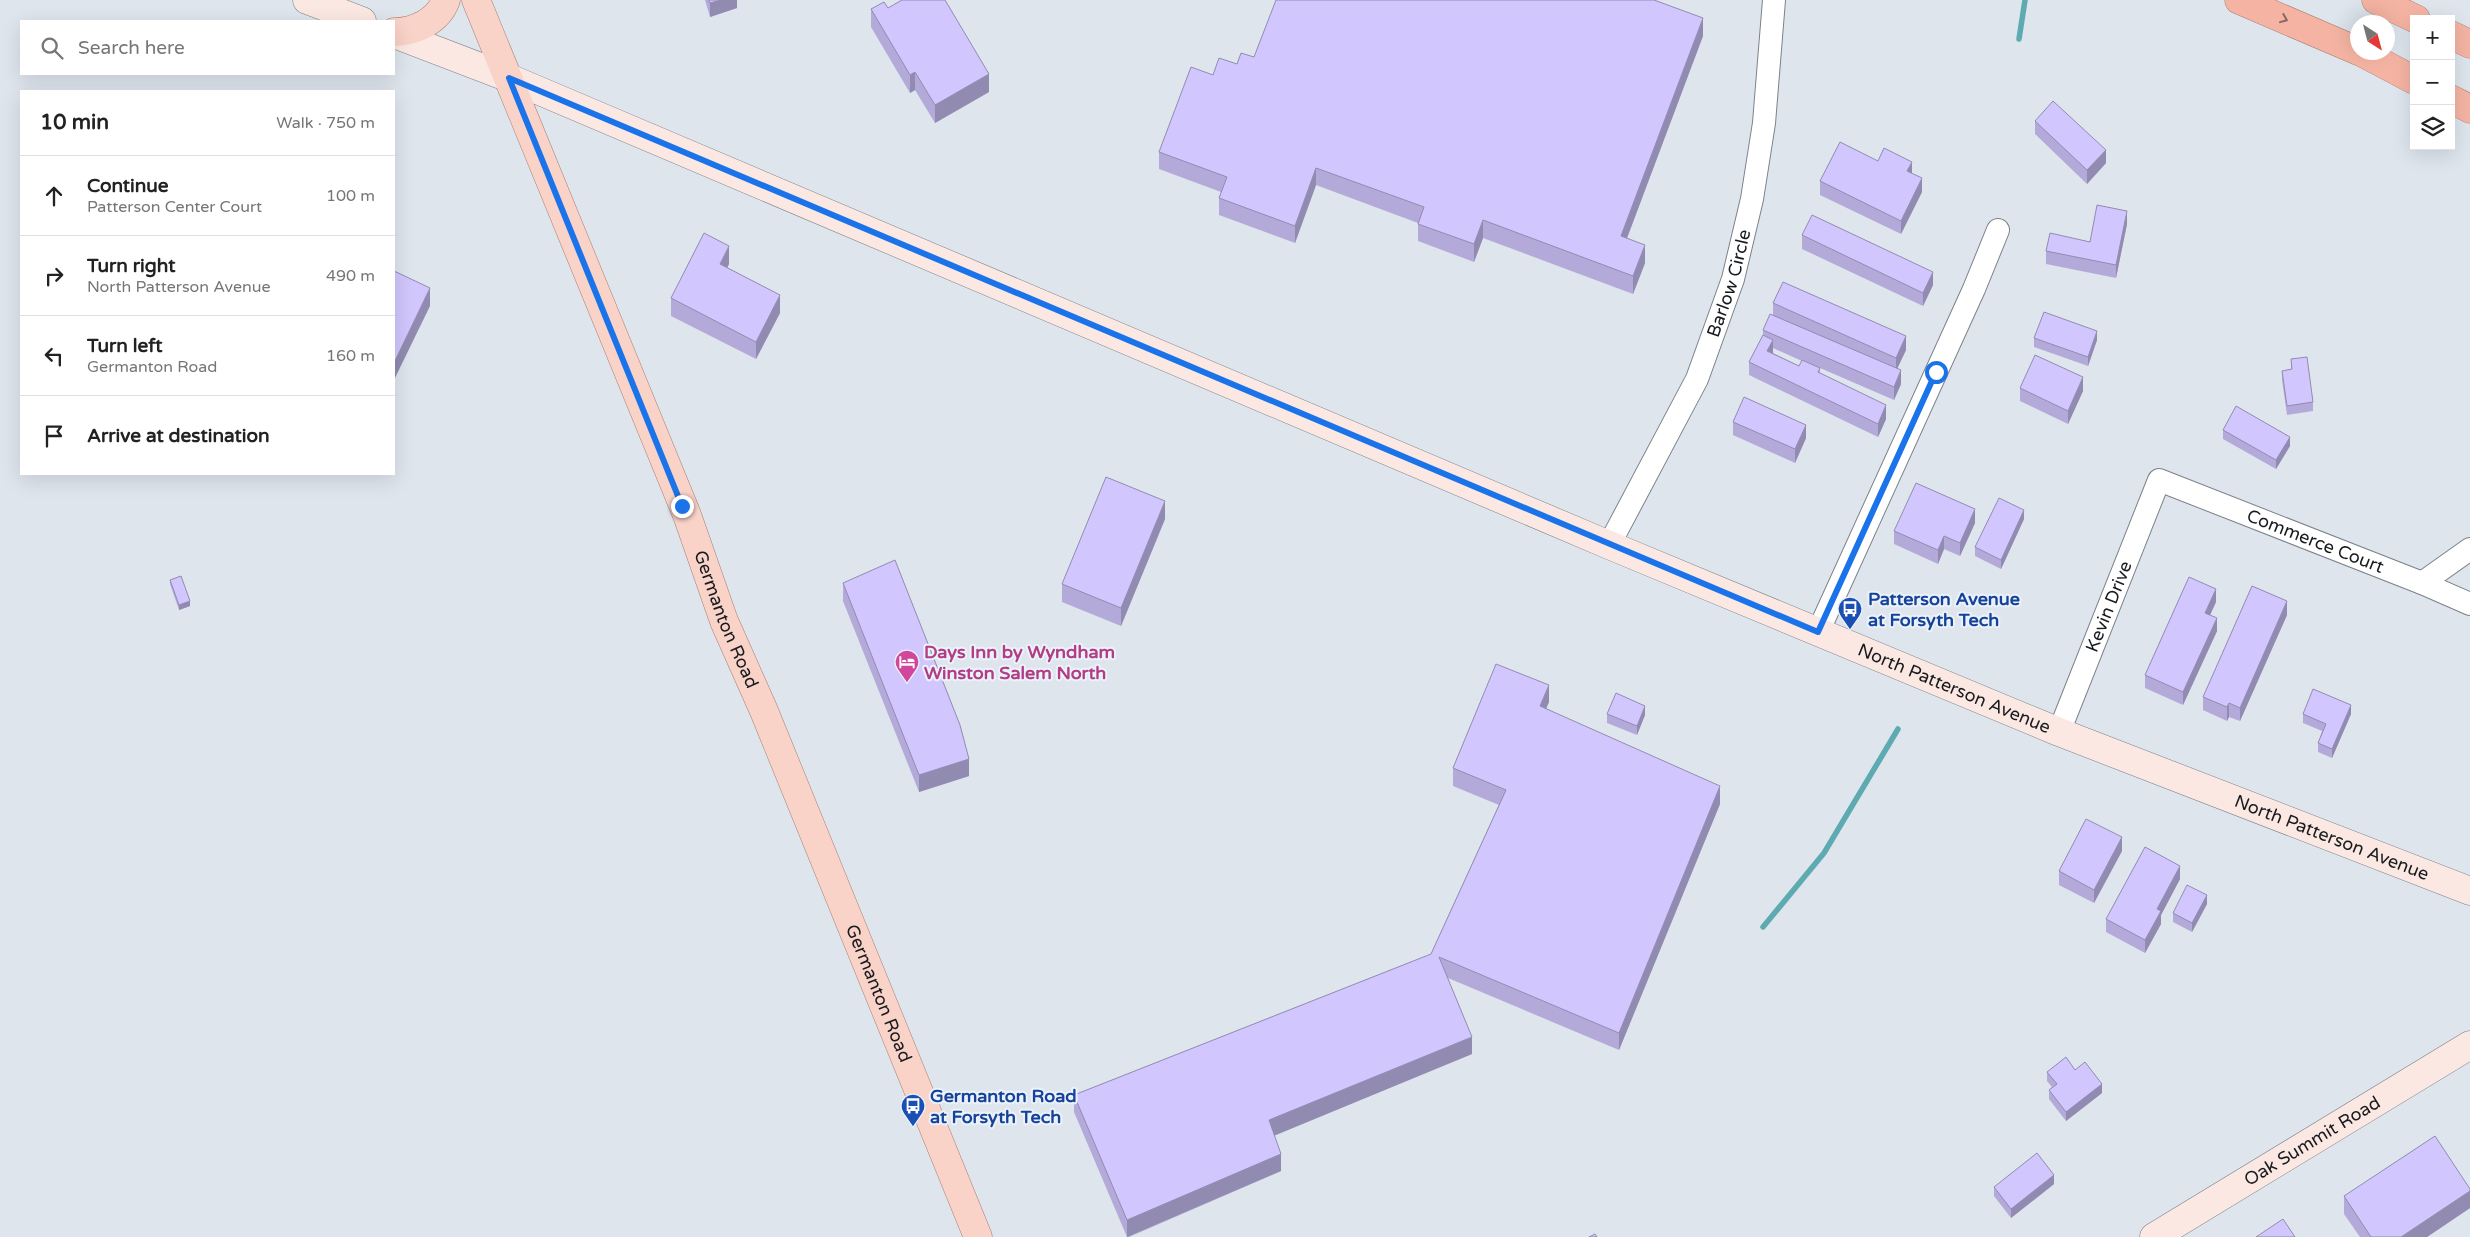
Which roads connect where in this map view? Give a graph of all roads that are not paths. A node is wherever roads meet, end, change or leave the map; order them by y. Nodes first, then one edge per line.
1 (307, 0) edge
2 (446, 0) edge
3 (476, 0) edge
4 (1774, 0) edge
5 (2239, 0) edge
6 (2376, 0) edge
7 (2410, 16) edge
8 (359, 20) edge
9 (395, 33) edge
10 (395, 33) edge
11 (2455, 37) edge
12 (2470, 44) edge
13 (2350, 48) edge
14 (2376, 60) edge
15 (509, 78) junction
16 (2410, 78) edge
17 (2455, 101) edge
18 (2470, 109) edge
19 (1998, 230) dead end
20 (2159, 480) joint
21 (1609, 545) junction
22 (2470, 549) edge
23 (2422, 583) junction
24 (2470, 604) edge
25 (1818, 632) junction
26 (2059, 732) junction
27 (2470, 891) edge
28 (2470, 1045) edge
29 (978, 1237) edge
30 (2154, 1237) edge

1 - 8 main road
2 - 9 main road
3 - 15 main road, Germanton Road
4 - 21 street, Barlow Circle
5 -> 13 highway
6 - 7 highway
10 - 15 main road, North Patterson Avenue
11 - 12 highway
14 - 16 highway
15 - 21 main road, North Patterson Avenue
15 - 29 main road, Germanton Road
17 - 18 highway
19 - 25 street
20 - 23 street, Commerce Court
20 - 26 street, Kevin Drive
21 - 25 main road, North Patterson Avenue
22 - 23 street
23 - 24 street, Commerce Court
25 - 26 main road, North Patterson Avenue
26 - 27 main road, North Patterson Avenue
28 - 30 main road, Oak Summit Road

